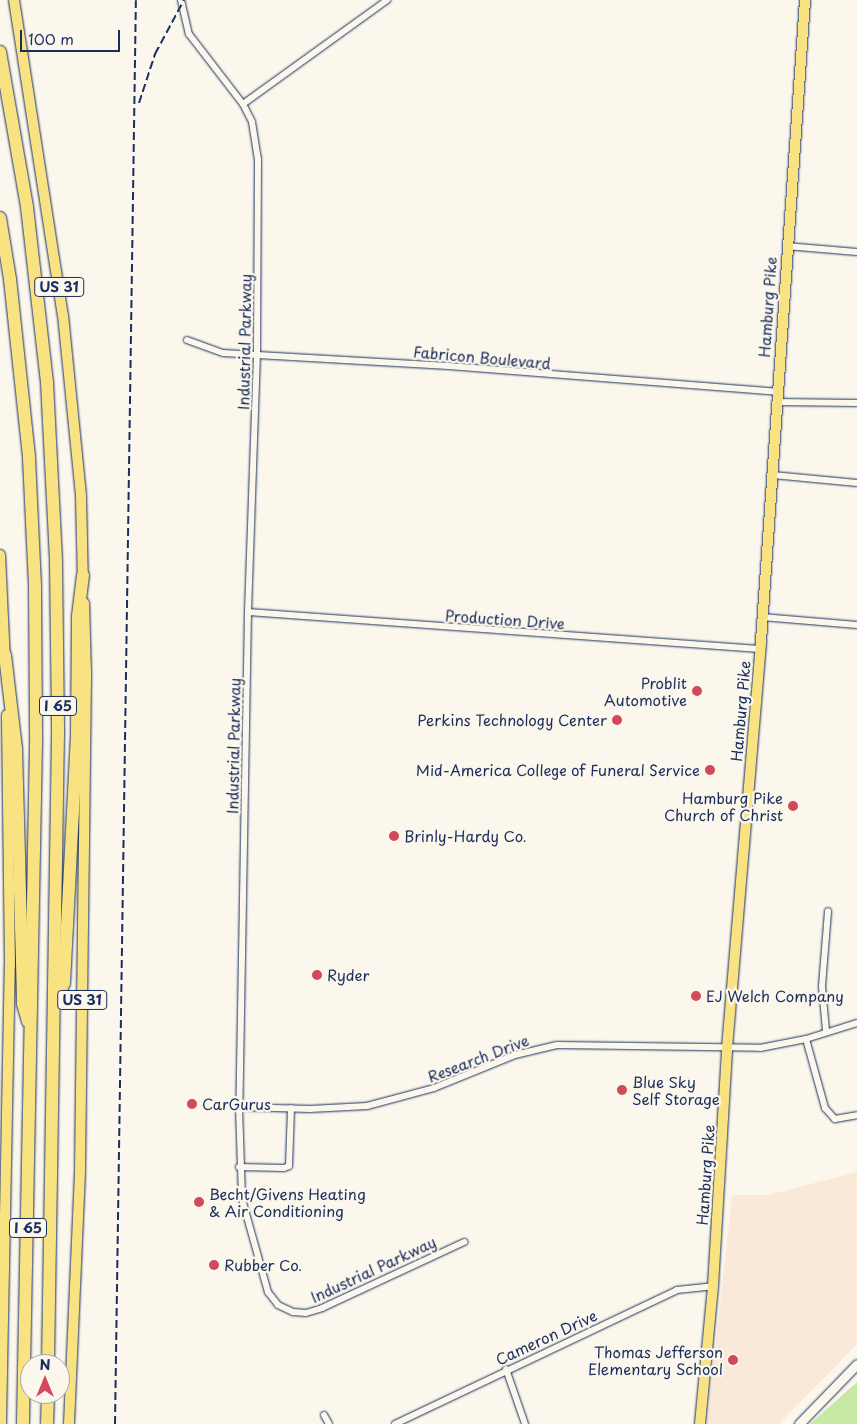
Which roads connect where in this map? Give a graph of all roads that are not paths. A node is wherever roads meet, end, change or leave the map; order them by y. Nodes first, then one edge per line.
1 (14, 0) edge
2 (181, 0) edge
3 (387, 0) edge
4 (805, 0) edge
5 (0, 52) edge
6 (242, 104) junction
7 (0, 218) edge
8 (786, 246) junction
9 (857, 252) edge
10 (187, 340) dead end
11 (257, 354) junction
12 (777, 397) junction
13 (857, 403) edge
14 (773, 475) junction
15 (857, 483) edge
16 (0, 555) edge
17 (83, 575) junction
18 (248, 612) junction
19 (762, 617) junction
20 (857, 625) edge
21 (760, 649) junction
22 (5, 655) junction
23 (828, 911) dead end
24 (54, 1007) junction
25 (857, 1023) edge
26 (826, 1031) junction
27 (31, 1032) junction
28 (806, 1039) junction
29 (727, 1048) junction
30 (239, 1107) junction
31 (291, 1108) junction
32 (857, 1115) edge
33 (239, 1167) junction
34 (464, 1242) dead end
35 (713, 1286) junction
36 (48, 1354) edge
37 (857, 1364) edge
38 (506, 1369) junction
39 (48, 1404) edge
40 (324, 1416) dead end
41 (1, 1424) edge
42 (23, 1424) edge
43 (47, 1424) edge
44 (69, 1424) edge
45 (329, 1424) edge
46 (395, 1424) edge
47 (525, 1424) edge
48 (700, 1424) edge
49 (799, 1424) edge

1 - 17 main road, US 31
2 - 6 street, Industrial Parkway
3 - 6 street
4 - 8 main road, Hamburg Pike
5 - 24 highway, I 65
6 - 11 street, Industrial Parkway
7 - 27 highway, I 65
8 - 9 street
8 - 12 main road, Hamburg Pike
10 - 11 street, Fabricon Boulevard
11 - 12 street, Fabricon Boulevard
11 - 18 street, Industrial Parkway
12 - 13 street, Fabricon Boulevard
12 - 14 main road, Hamburg Pike
14 - 15 street
14 - 19 main road, Hamburg Pike
16 - 22 main road
17 - 24 highway
17 - 44 main road, US 31
18 - 21 street, Production Drive
18 - 30 street, Industrial Parkway
19 - 20 street
19 - 21 main road, Hamburg Pike
21 - 29 main road, Hamburg Pike
22 - 27 highway
22 - 41 main road
23 - 26 street
24 - 36 highway, I 65
25 - 26 street, Research Drive
26 - 28 street, Research Drive
27 - 42 highway, I 65
28 - 29 street, Research Drive
28 - 32 street
29 - 31 street, Research Drive
29 - 35 main road, Hamburg Pike
30 - 31 street, Research Drive
30 - 33 street, Industrial Parkway
31 - 33 street
33 - 34 street, Industrial Parkway
35 - 38 street, Cameron Drive
35 - 48 main road, Hamburg Pike
37 - 49 street
38 - 46 street, Cameron Drive
38 - 47 street
39 - 43 highway
40 - 45 street

